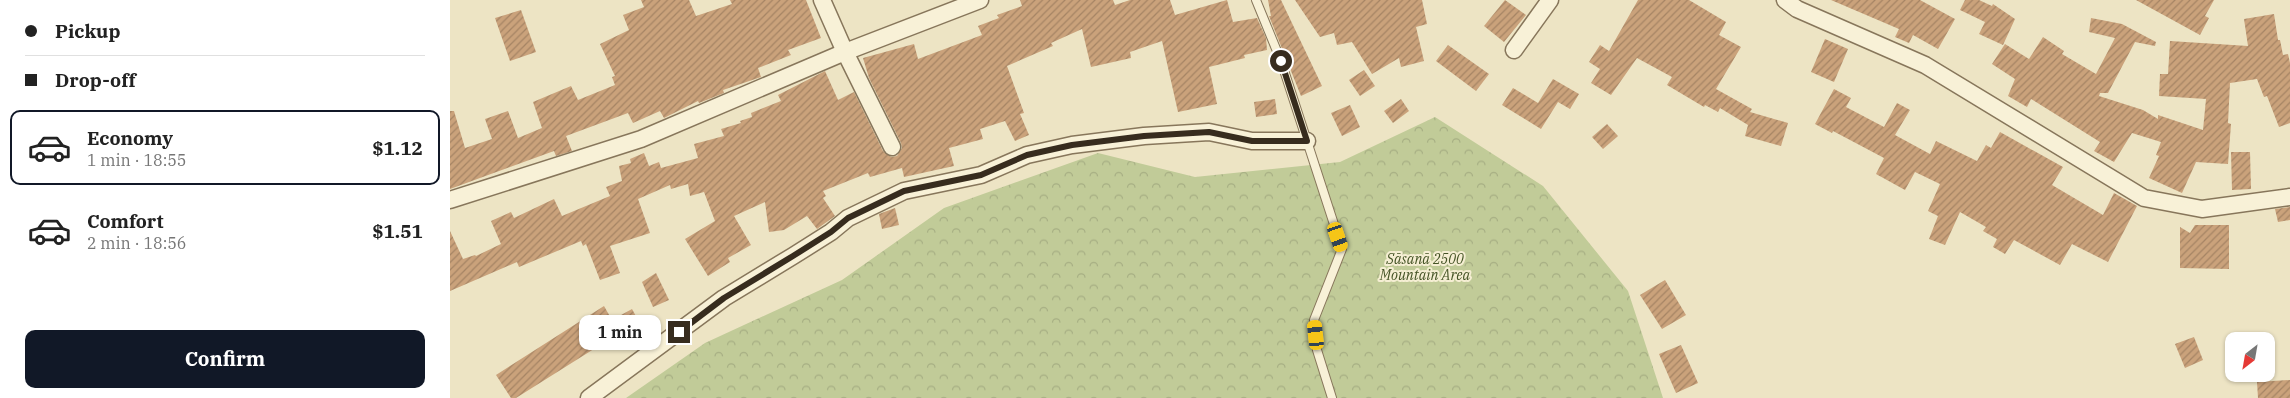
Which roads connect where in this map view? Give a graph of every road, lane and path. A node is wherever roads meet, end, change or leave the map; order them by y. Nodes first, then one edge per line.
1 (822, 0) edge
2 (980, 0) edge
3 (1256, 0) edge
4 (1550, 0) edge
5 (1785, 0) edge
6 (1514, 50) dead end
7 (845, 52) junction
8 (1307, 141) junction
9 (892, 147) dead end
10 (2290, 197) edge
11 (450, 200) edge
12 (589, 398) edge
13 (1332, 398) edge

1 - 7 street
2 - 7 street
3 - 8 lane
4 - 6 street
5 - 10 street
7 - 9 street
7 - 11 street
8 - 12 street
8 - 13 lane

